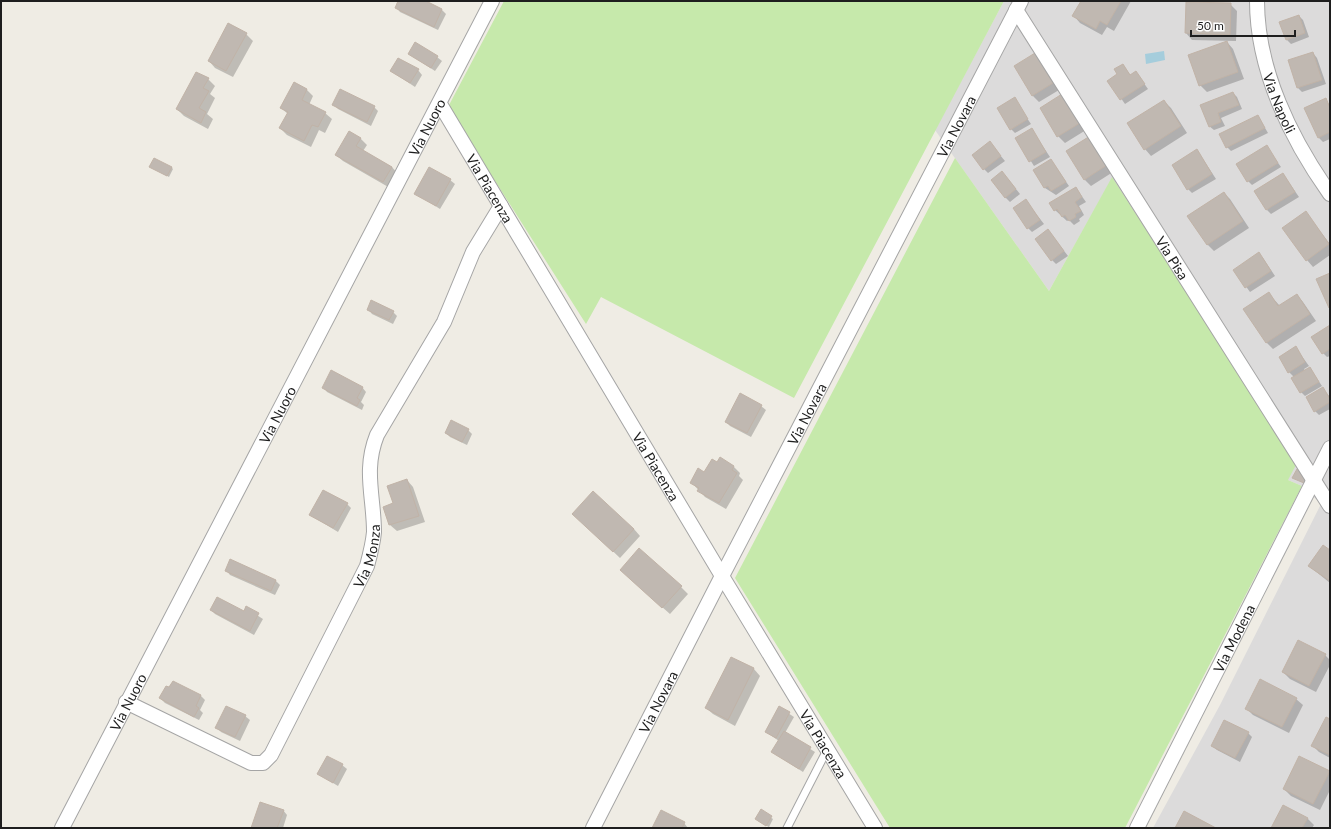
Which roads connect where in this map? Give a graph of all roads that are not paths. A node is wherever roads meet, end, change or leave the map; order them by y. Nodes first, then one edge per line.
1 (492, 1) edge
2 (1257, 1) edge
3 (1019, 5) edge
4 (440, 104) junction
5 (1330, 194) edge
6 (501, 206) junction
7 (1330, 448) edge
8 (1313, 479) junction
9 (1330, 506) edge
10 (722, 576) junction
11 (126, 702) junction
12 (828, 750) junction
13 (62, 828) edge
14 (593, 828) edge
15 (787, 828) edge
16 (875, 828) edge
17 (1137, 828) edge

1 - 4 street, Via Nuoro
2 - 5 street, Via Napoli
3 - 8 street, Via Pisa
3 - 10 street, Via Novara
4 - 6 street, Via Piacenza
4 - 11 street, Via Nuoro
6 - 10 street, Via Piacenza
6 - 11 street, Via Monza
7 - 8 street, Via Modena
8 - 9 street, Via Pisa
8 - 17 street, Via Modena
10 - 12 street, Via Piacenza
10 - 14 street, Via Novara
11 - 13 street, Via Nuoro
12 - 15 lane
12 - 16 street, Via Piacenza

